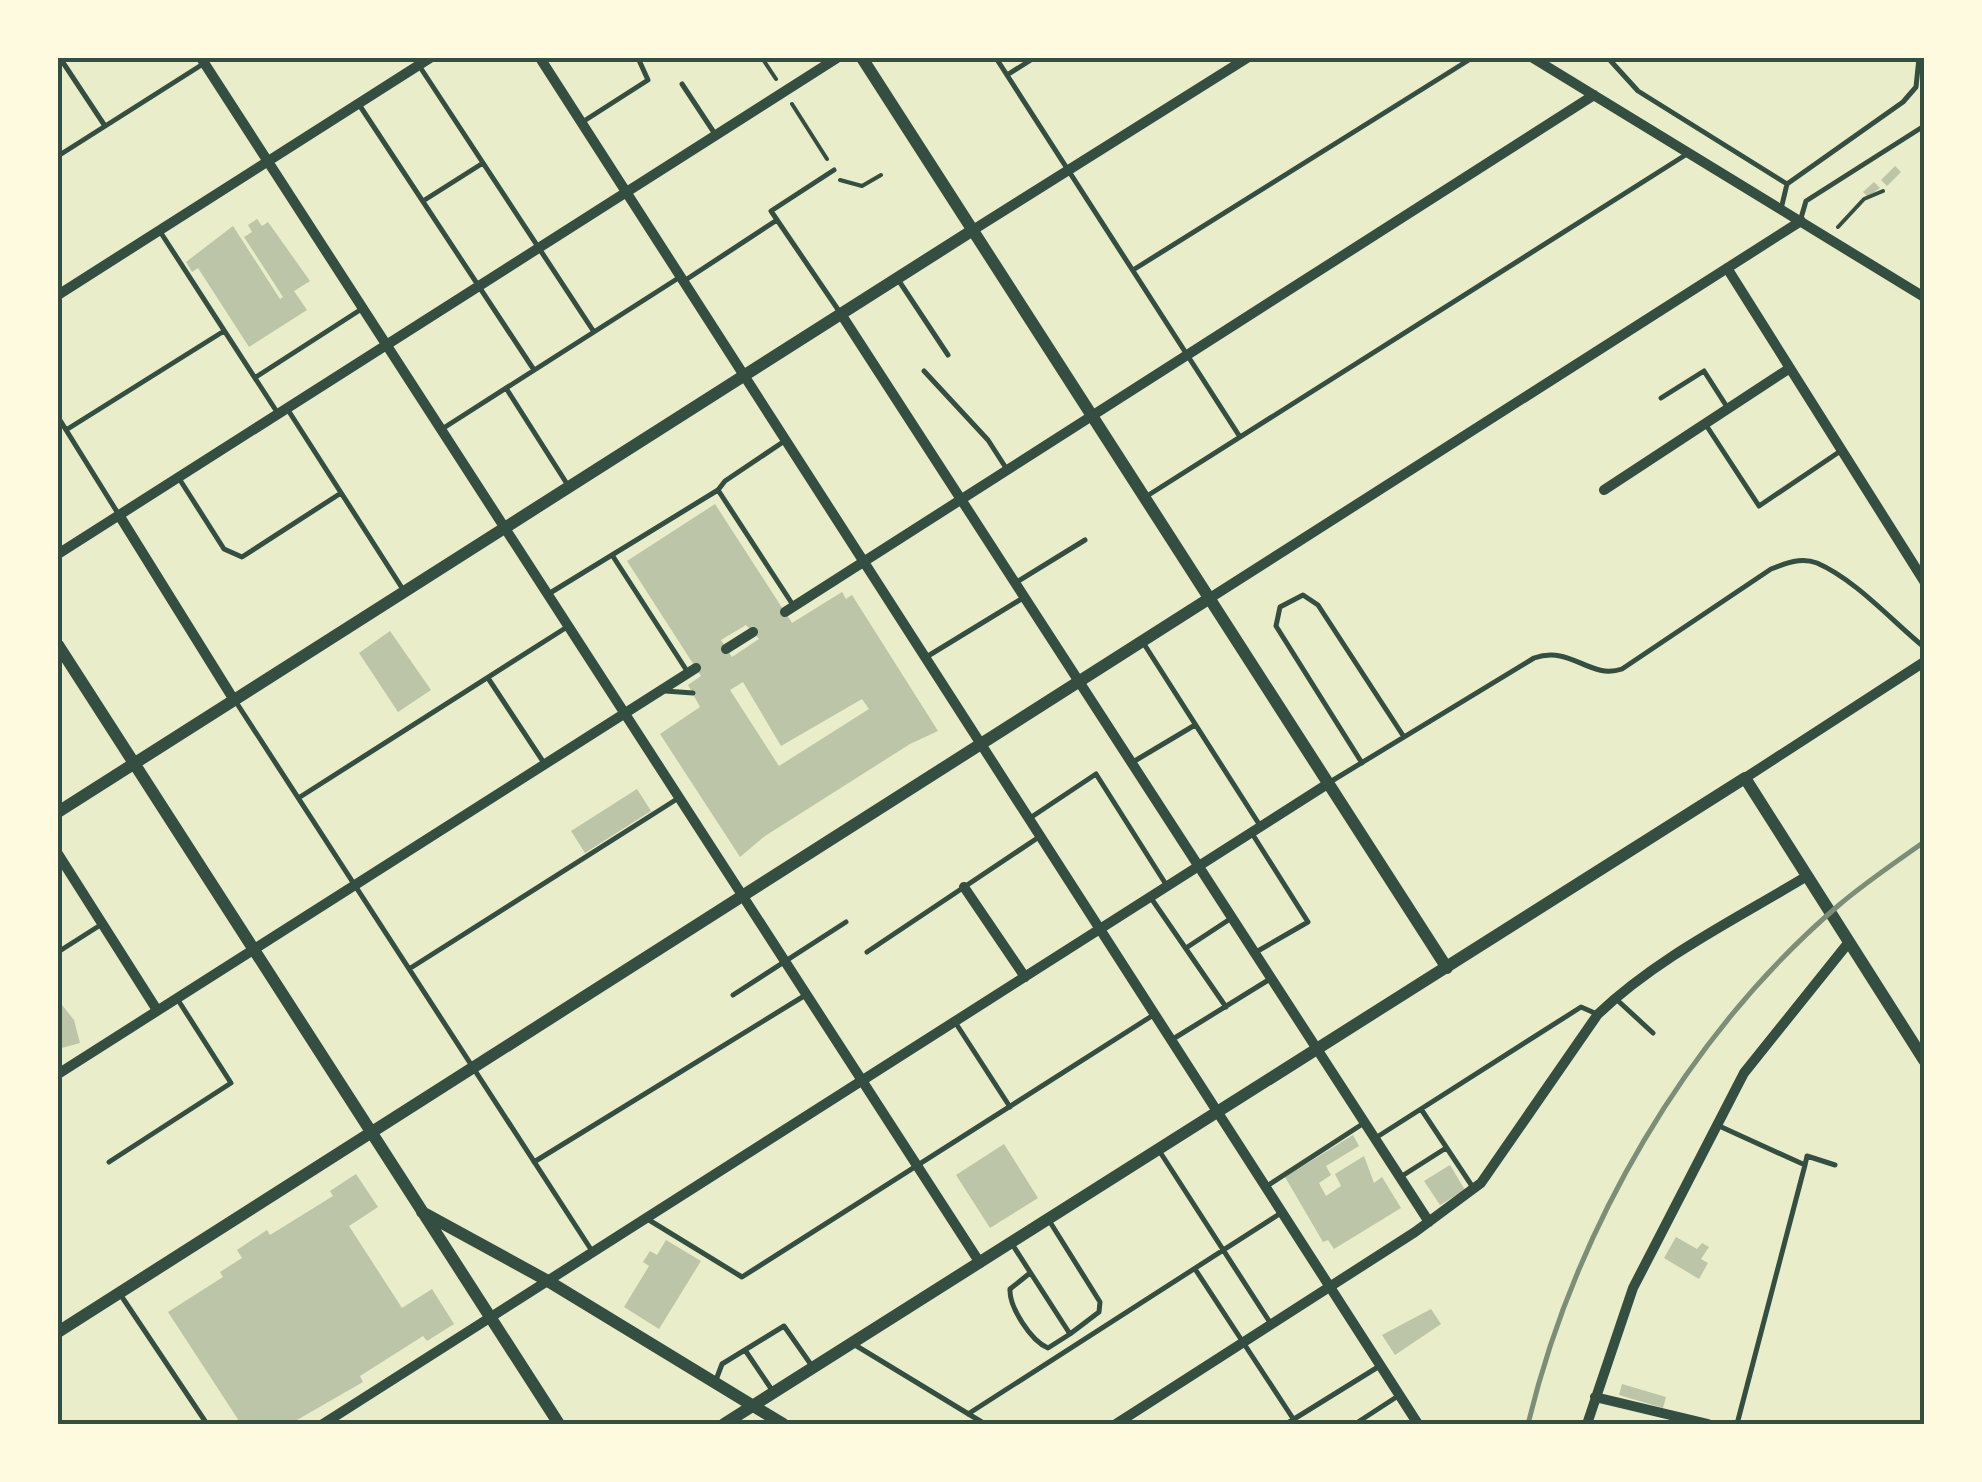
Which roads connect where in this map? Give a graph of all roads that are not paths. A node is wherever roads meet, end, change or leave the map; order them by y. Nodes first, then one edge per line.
1 (60, 58) edge
2 (430, 58) edge
3 (542, 58) edge
4 (638, 58) edge
5 (837, 58) edge
6 (862, 58) edge
7 (996, 58) edge
8 (1034, 58) edge
9 (1246, 58) edge
10 (1472, 58) edge
11 (1533, 58) edge
12 (1608, 58) edge
13 (1919, 58) edge
14 (203, 60) edge
15 (419, 64) junction
16 (1007, 75) junction
17 (682, 84) dead end
18 (1594, 95) junction
19 (359, 103) junction
20 (582, 123) junction
21 (105, 126) junction
22 (1924, 126) edge
23 (715, 134) junction
24 (1688, 154) junction
25 (58, 156) edge
26 (268, 161) junction
27 (483, 162) junction
28 (834, 170) road end
29 (1068, 170) junction
30 (1788, 184) junction
31 (625, 191) junction
32 (424, 201) junction
33 (1781, 210) junction
34 (777, 220) junction
35 (1801, 221) junction
36 (160, 230) junction
37 (973, 230) junction
38 (538, 246) junction
39 (1728, 268) junction
40 (1133, 270) junction
41 (682, 278) junction
42 (897, 278) junction
43 (479, 284) junction
44 (58, 295) edge
45 (1924, 297) edge
46 (363, 308) junction
47 (841, 314) junction
48 (224, 330) junction
49 (594, 332) junction
50 (386, 344) junction
51 (948, 354) dead end
52 (1187, 354) junction
53 (1790, 368) junction
54 (534, 370) junction
55 (924, 371) dead end
56 (744, 375) junction
57 (255, 378) junction
58 (506, 388) junction
59 (1661, 398) dead end
60 (1729, 410) junction
61 (282, 411) junction
62 (1092, 414) junction
63 (58, 418) edge
64 (1706, 425) junction
65 (442, 429) junction
66 (66, 430) junction
67 (1240, 437) junction
68 (786, 440) junction
69 (1842, 450) junction
70 (1006, 469) junction
71 (178, 477) junction
72 (569, 486) junction
73 (718, 490) junction
74 (1604, 490) dead end
75 (341, 493) junction
76 (1145, 497) junction
77 (960, 499) junction
78 (119, 515) junction
79 (505, 527) junction
80 (1085, 540) dead end
81 (58, 554) edge
82 (613, 557) junction
83 (864, 562) junction
84 (1924, 582) edge
85 (1014, 584) junction
86 (404, 592) junction
87 (548, 594) junction
88 (1023, 598) junction
89 (1210, 598) junction
90 (789, 609) joint
91 (568, 627) junction
92 (753, 632) dead end
93 (1143, 641) junction
94 (58, 645) edge
95 (1924, 648) edge
96 (726, 649) dead end
97 (925, 658) junction
98 (1924, 662) edge
99 (692, 671) joint
100 (488, 678) junction
101 (1078, 682) junction
102 (662, 690) junction
103 (693, 693) dead end
104 (234, 700) junction
105 (624, 715) junction
106 (1195, 725) junction
107 (1404, 737) junction
108 (981, 743) junction
109 (133, 763) junction
110 (1130, 763) junction
111 (1362, 763) junction
112 (545, 765) junction
113 (1745, 778) junction
114 (1329, 783) junction
115 (300, 797) junction
116 (680, 798) junction
117 (58, 812) edge
118 (1030, 818) junction
119 (1256, 829) junction
120 (1042, 835) junction
121 (58, 854) edge
122 (1196, 867) junction
123 (1807, 876) junction
124 (355, 885) junction
125 (1167, 886) junction
126 (964, 887) junction
127 (742, 895) junction
128 (1150, 897) junction
129 (1230, 919) junction
130 (846, 922) dead end
131 (102, 924) junction
132 (1102, 928) junction
133 (1849, 942) junction
134 (252, 948) junction
135 (1186, 948) junction
136 (58, 952) edge
137 (867, 952) dead end
138 (1253, 954) junction
139 (785, 961) junction
140 (1447, 968) junction
141 (409, 969) junction
142 (1025, 977) junction
143 (1270, 979) junction
144 (807, 994) junction
145 (733, 995) dead end
146 (177, 998) junction
147 (1615, 998) junction
148 (1226, 1007) junction
149 (157, 1010) junction
150 (1157, 1013) junction
151 (1598, 1014) junction
152 (955, 1022) junction
153 (1653, 1033) dead end
154 (1174, 1039) junction
155 (1317, 1050) junction
156 (1924, 1060) edge
157 (472, 1067) junction
158 (58, 1074) edge
159 (862, 1080) junction
160 (1010, 1107) junction
161 (1421, 1110) junction
162 (1219, 1112) junction
163 (1364, 1123) junction
164 (1718, 1125) junction
165 (369, 1131) junction
166 (1375, 1139) junction
167 (1446, 1148) junction
168 (1159, 1150) junction
169 (108, 1162) dead end
170 (534, 1162) junction
171 (1804, 1165) junction
172 (1835, 1165) dead end
173 (918, 1166) junction
174 (1400, 1177) junction
175 (1267, 1186) junction
176 (1473, 1189) junction
177 (420, 1210) junction
178 (1283, 1212) junction
179 (646, 1218) junction
180 (1048, 1220) junction
181 (1429, 1222) junction
182 (1012, 1243) junction
183 (1223, 1250) junction
184 (593, 1252) junction
185 (980, 1263) junction
186 (1195, 1268) junction
187 (1030, 1274) junction
188 (548, 1281) junction
189 (1331, 1287) junction
190 (119, 1293) junction
191 (490, 1319) junction
192 (1271, 1325) junction
193 (58, 1332) edge
194 (1070, 1334) junction
195 (853, 1343) junction
196 (1241, 1345) junction
197 (745, 1350) junction
198 (1381, 1366) junction
199 (813, 1368) junction
200 (715, 1383) junction
201 (774, 1393) junction
202 (1400, 1396) junction
203 (1596, 1398) junction
204 (753, 1406) junction
205 (968, 1414) junction
206 (1294, 1420) junction
207 (207, 1424) edge
208 (323, 1424) edge
209 (559, 1424) edge
210 (724, 1424) edge
211 (783, 1424) edge
212 (985, 1424) edge
213 (1116, 1424) edge
214 (1286, 1424) edge
215 (1354, 1424) edge
216 (1418, 1424) edge
217 (1587, 1424) edge
218 (1708, 1424) edge
219 (1738, 1424) edge

1 - 21 lane
2 - 15 street
3 - 20 street
4 - 20 lane
5 - 23 street
6 - 37 street
7 - 16 lane
8 - 16 lane
9 - 29 street
10 - 40 lane
11 - 18 street
12 - 30 lane
13 - 30 lane
14 - 21 lane
14 - 26 street
15 - 19 street
15 - 27 lane
16 - 29 lane
17 - 23 lane
18 - 24 street
18 - 52 street
19 - 26 street
19 - 32 lane
20 - 31 street
21 - 25 lane
22 - 35 lane
23 - 31 street
24 - 33 street
24 - 67 lane
26 - 36 street
26 - 46 street
27 - 32 lane
27 - 38 lane
28 - 34 lane
29 - 37 street
29 - 40 lane
30 - 33 lane
31 - 38 street
31 - 41 street
32 - 43 lane
33 - 35 street
34 - 41 lane
34 - 47 lane
35 - 39 street
35 - 45 street
36 - 44 street
36 - 48 lane
37 - 42 street
37 - 62 street
38 - 43 street
38 - 49 lane
39 - 53 street
39 - 89 street
40 - 52 lane
41 - 49 lane
41 - 56 street
42 - 47 street
42 - 51 lane
43 - 50 street
43 - 54 lane
46 - 50 street
46 - 57 lane
47 - 56 street
47 - 77 street
48 - 57 lane
48 - 66 lane
49 - 54 lane
50 - 61 street
50 - 65 street
52 - 62 street
52 - 67 lane
53 - 60 street
53 - 69 street
54 - 58 lane
55 - 70 lane
56 - 68 street
56 - 72 street
57 - 61 lane
58 - 65 lane
58 - 72 lane
59 - 60 lane
60 - 64 street
61 - 71 street
61 - 75 lane
62 - 70 street
62 - 76 street
63 - 66 lane
64 - 69 lane
64 - 74 street
65 - 79 street
66 - 78 lane
67 - 76 lane
68 - 73 lane
68 - 83 street
69 - 84 street
70 - 77 street
71 - 75 lane
71 - 78 street
72 - 79 street
73 - 82 lane
73 - 90 lane
75 - 86 lane
76 - 89 street
77 - 83 street
77 - 85 street
78 - 81 street
78 - 104 street
79 - 86 street
79 - 87 street
80 - 85 lane
82 - 87 lane
82 - 99 lane
83 - 90 street
83 - 97 street
85 - 88 street
86 - 104 street
87 - 91 street
88 - 97 lane
88 - 101 street
89 - 93 street
89 - 114 street
91 - 100 lane
91 - 105 street
92 - 96 street
93 - 101 street
93 - 106 lane
94 - 109 street
95 - 107 lane
97 - 108 street
98 - 113 street
99 - 102 street
100 - 112 lane
100 - 115 lane
101 - 108 street
101 - 110 street
102 - 103 lane
102 - 105 street
104 - 109 street
104 - 115 lane
105 - 112 street
105 - 116 street
106 - 110 lane
106 - 119 lane
107 - 111 lane
107 - 111 lane
108 - 118 street
108 - 127 street
109 - 117 street
109 - 134 street
110 - 122 street
111 - 114 lane
112 - 124 street
113 - 123 street
113 - 140 street
114 - 119 street
114 - 140 street
115 - 124 lane
116 - 127 street
116 - 141 lane
118 - 120 street
118 - 125 lane
119 - 122 street
119 - 138 lane
120 - 126 lane
120 - 132 street
121 - 131 street
122 - 125 street
122 - 129 street
123 - 133 street
123 - 147 street
124 - 134 street
124 - 141 lane
125 - 128 street
126 - 137 lane
126 - 142 street
127 - 139 street
127 - 157 street
128 - 132 street
128 - 135 lane
129 - 135 lane
129 - 138 street
130 - 139 lane
131 - 136 lane
131 - 149 street
132 - 142 street
132 - 150 street
133 - 156 street
133 - 164 street
134 - 146 street
134 - 165 street
135 - 148 lane
138 - 143 street
139 - 144 street
139 - 145 lane
140 - 155 street
141 - 157 lane
142 - 152 street
143 - 148 lane
143 - 155 street
144 - 159 street
144 - 170 lane
146 - 149 street
146 - 169 lane
147 - 151 street
147 - 153 lane
148 - 154 lane
149 - 158 street
150 - 154 street
150 - 160 lane
151 - 161 lane
151 - 176 street
152 - 159 street
152 - 160 lane
154 - 162 street
155 - 162 street
155 - 163 street
157 - 165 street
157 - 170 lane
159 - 173 street
159 - 179 street
160 - 173 lane
161 - 166 lane
161 - 167 lane
162 - 168 street
162 - 175 street
163 - 166 street
163 - 175 lane
164 - 171 lane
164 - 203 street
165 - 177 street
165 - 190 street
166 - 174 street
167 - 174 lane
167 - 176 lane
168 - 180 street
168 - 183 lane
170 - 184 lane
171 - 172 lane
171 - 219 lane
173 - 179 lane
173 - 185 street
174 - 181 street
175 - 178 street
176 - 181 street
177 - 188 street
177 - 191 street
178 - 183 lane
178 - 189 street
179 - 184 street
180 - 182 street
180 - 194 lane
181 - 189 street
182 - 185 street
182 - 187 lane
183 - 186 lane
183 - 192 lane
184 - 188 street
185 - 195 street
186 - 196 lane
186 - 205 lane
187 - 194 lane
187 - 194 lane
188 - 191 street
188 - 200 street
189 - 192 street
189 - 198 street
190 - 193 street
190 - 207 lane
191 - 208 street
191 - 209 street
192 - 196 street
195 - 199 street
195 - 205 lane
196 - 206 lane
196 - 213 street
197 - 199 lane
197 - 200 lane
197 - 201 lane
198 - 202 street
198 - 206 lane
199 - 201 street
200 - 204 street
201 - 204 street
202 - 215 lane
202 - 216 street
203 - 217 street
203 - 218 street
204 - 210 street
204 - 211 street
205 - 212 lane
206 - 214 lane

